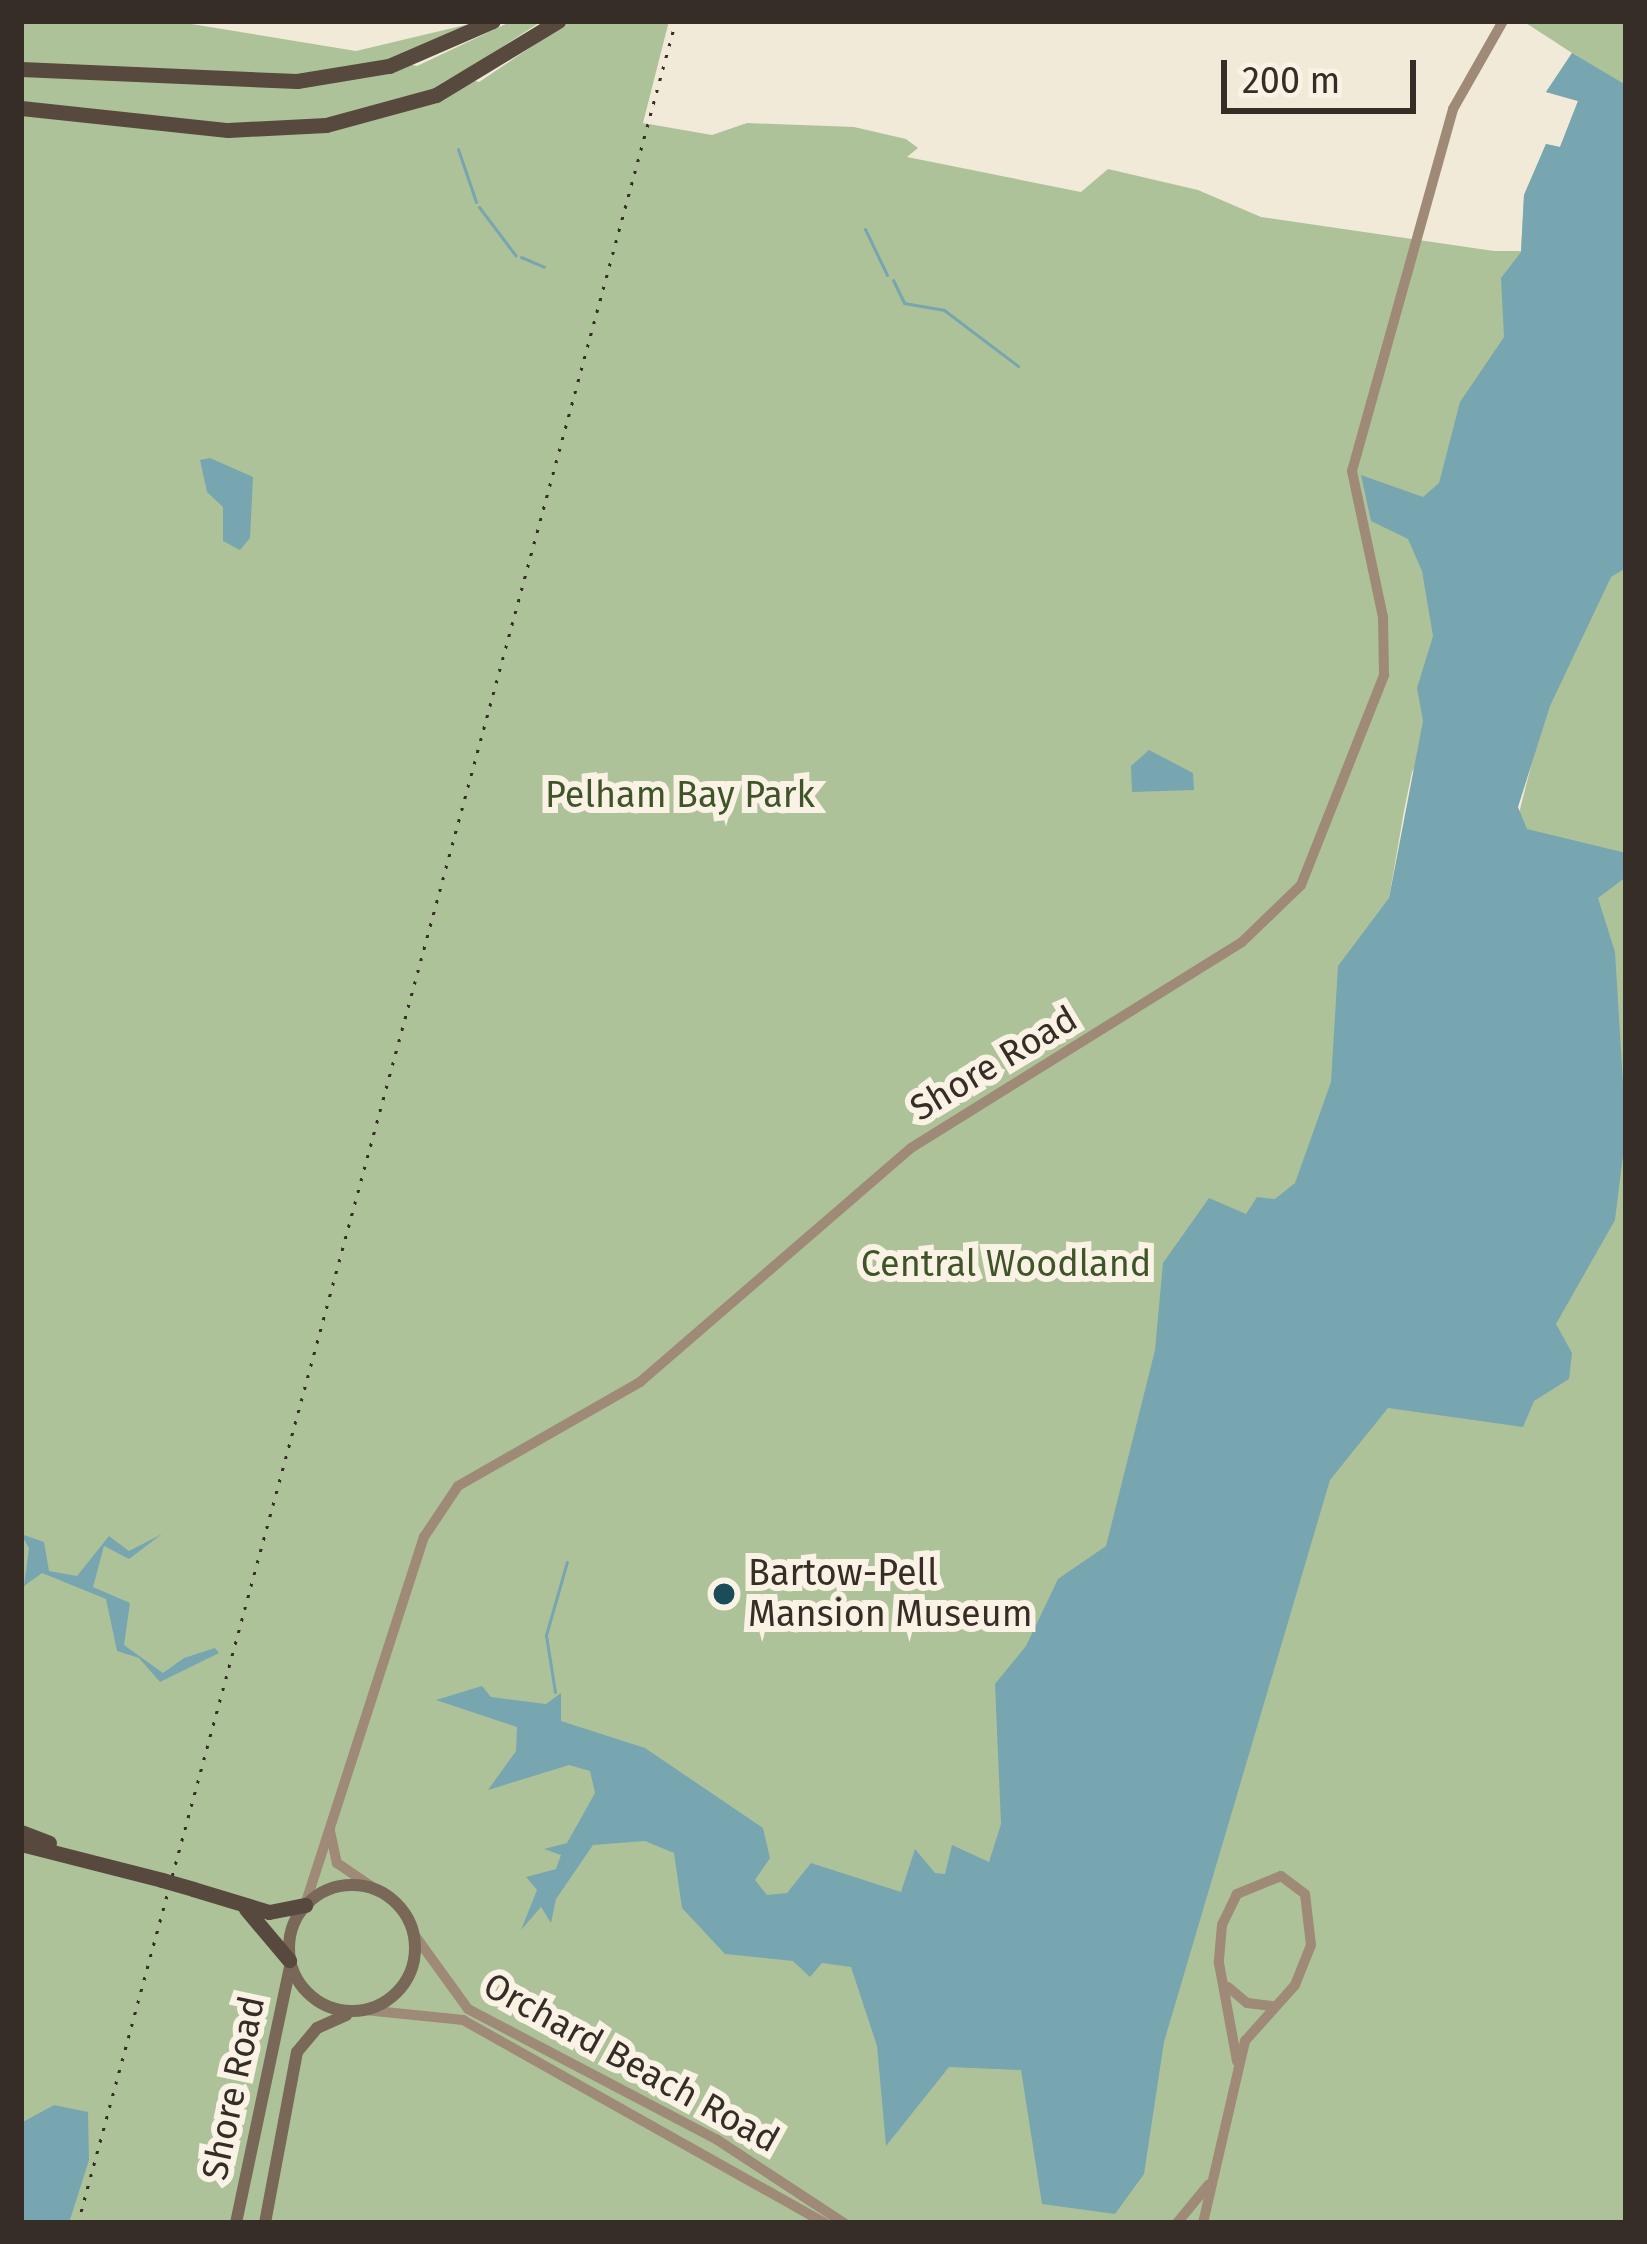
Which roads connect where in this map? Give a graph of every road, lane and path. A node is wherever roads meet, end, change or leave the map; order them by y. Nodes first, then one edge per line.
1 (493, 21) edge
2 (558, 21) edge
3 (1503, 21) edge
4 (21, 69) edge
5 (21, 108) edge
6 (330, 1822) junction
7 (21, 1832) edge
8 (21, 1844) edge
9 (108, 1864) junction
10 (375, 1889) junction
11 (233, 1901) junction
12 (305, 1905) junction
13 (413, 1933) junction
14 (290, 1962) junction
15 (1222, 1978) junction
16 (1272, 2006) junction
17 (362, 2011) junction
18 (1238, 2061) junction
19 (1211, 2181) junction
20 (1204, 2218) edge
21 (1181, 2219) edge
22 (236, 2223) edge
23 (265, 2223) edge
24 (825, 2223) edge
25 (844, 2223) edge

1 - 4 highway
2 - 5 highway
3 - 6 main road, Shore Road
6 - 10 main road
6 - 12 main road, Shore Road
7 - 9 highway
8 - 9 highway
9 - 11 highway, bridge
10 - 12 main road
10 - 13 main road
11 - 12 highway
11 - 14 highway
12 - 14 main road
13 - 17 main road
13 - 25 main road, Orchard Beach Road
14 - 17 main road
14 - 22 main road, Shore Road
15 - 16 main road
15 - 16 main road
15 - 18 main road
16 - 18 main road
17 - 23 main road, Shore Road
17 - 24 main road, Orchard Beach Road
18 - 19 main road
19 - 20 main road
19 - 21 main road
20 - 21 main road

